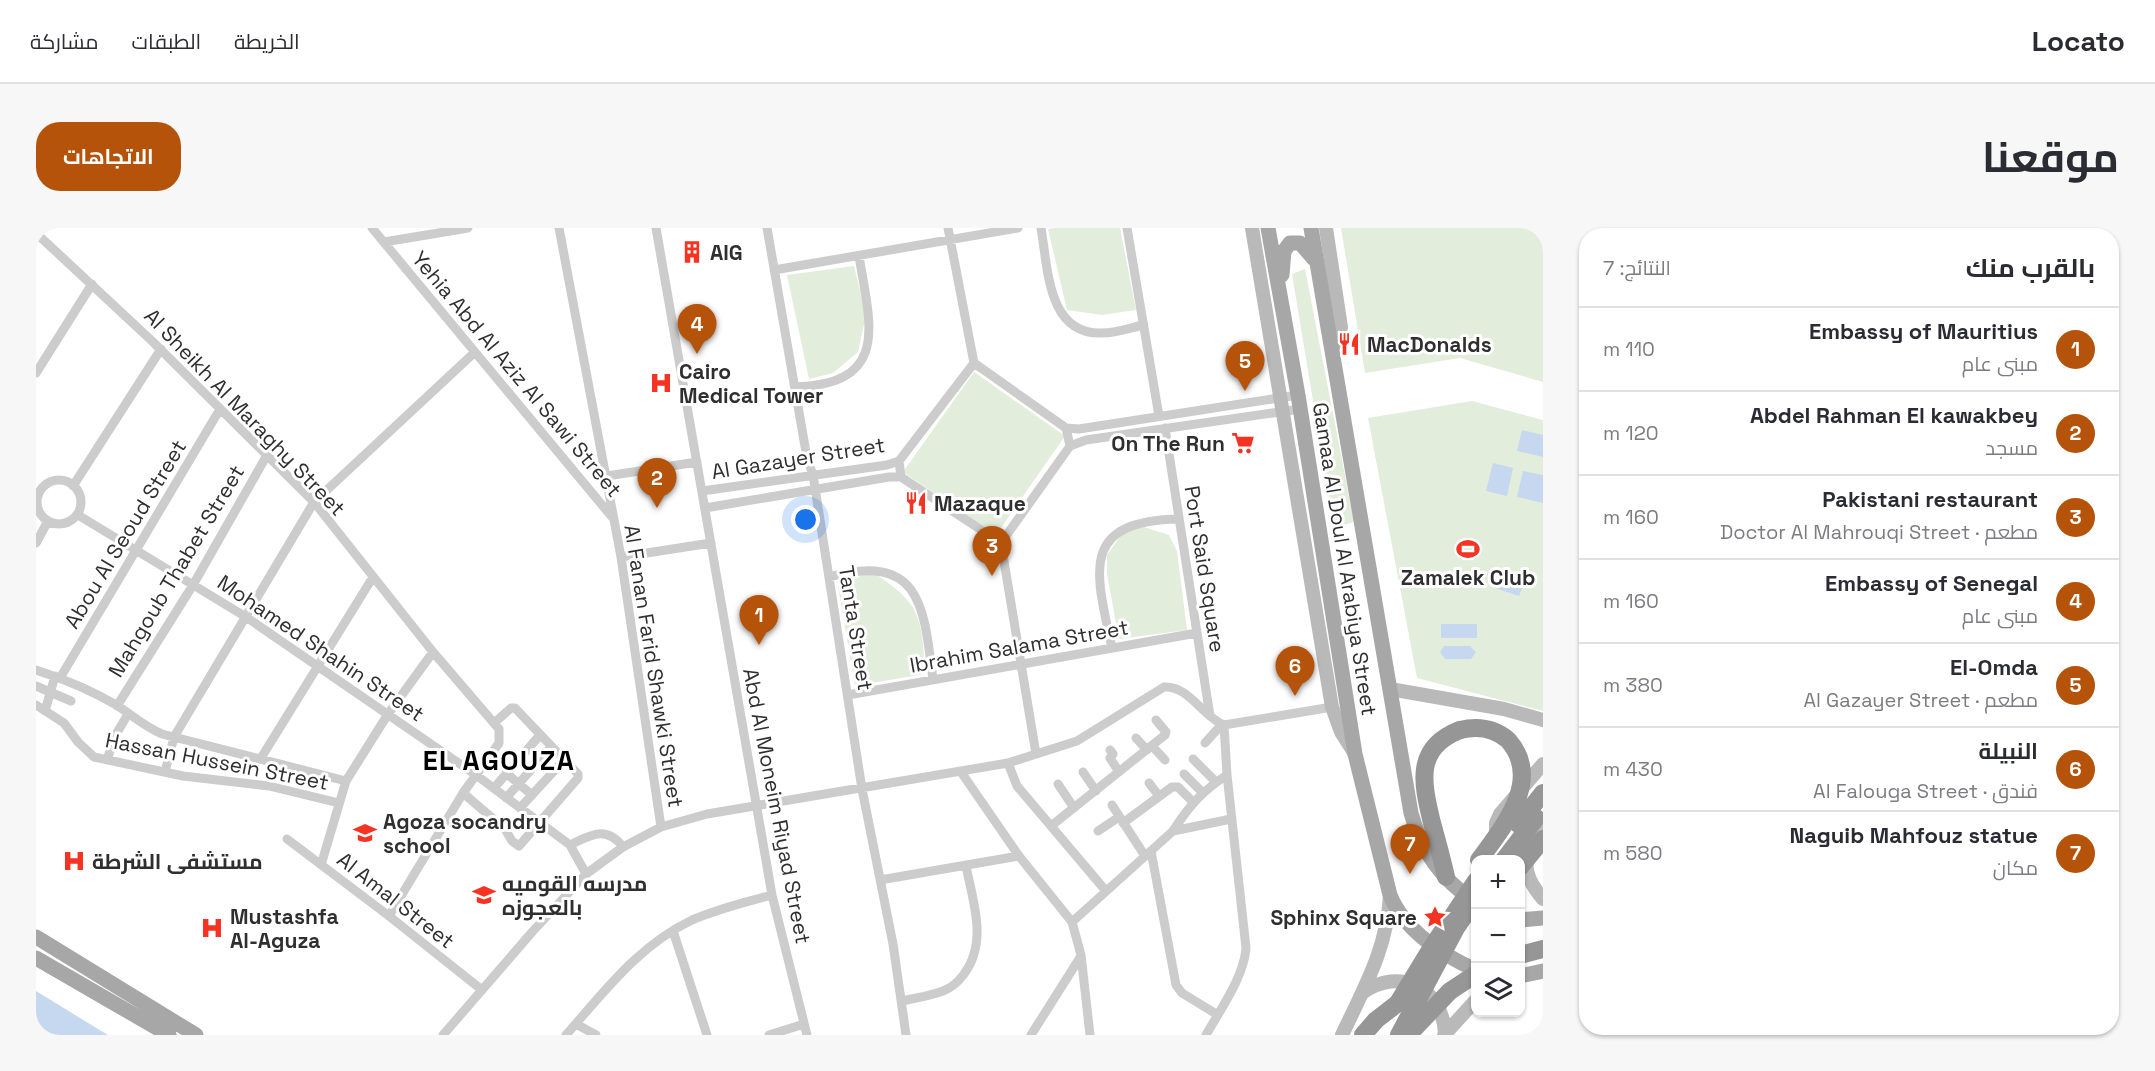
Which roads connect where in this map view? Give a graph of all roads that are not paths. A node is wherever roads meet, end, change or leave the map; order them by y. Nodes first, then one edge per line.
1 (372, 228) edge
2 (468, 228) edge
3 (559, 228) edge
4 (656, 228) edge
5 (767, 228) edge
6 (948, 228) edge
7 (1018, 228) edge
8 (1041, 228) edge
9 (1127, 228) edge
10 (1252, 228) edge
11 (1268, 228) edge
12 (1311, 228) edge
13 (1326, 228) edge
14 (37, 237) edge
15 (950, 240) junction
16 (384, 242) junction
17 (859, 256) junction
18 (1316, 261) junction
19 (774, 270) junction
20 (92, 284) junction
21 (1281, 298) junction
22 (1143, 325) junction
23 (1332, 349) junction
24 (161, 350) junction
25 (475, 352) junction
26 (974, 363) junction
27 (36, 373) edge
28 (795, 387) junction
29 (1299, 402) junction
30 (1281, 405) junction
31 (220, 409) junction
32 (1159, 416) junction
33 (1066, 428) junction
34 (1166, 428) junction
35 (1070, 446) junction
36 (267, 455) junction
37 (1307, 457) junction
38 (1291, 459) junction
39 (899, 460) junction
40 (697, 462) junction
41 (813, 475) junction
42 (607, 476) junction
43 (901, 477) junction
44 (73, 486) junction
45 (816, 489) junction
46 (38, 491) edge
47 (702, 491) junction
48 (314, 502) junction
49 (705, 508) junction
50 (78, 515) junction
51 (612, 517) junction
52 (1179, 519) junction
53 (48, 521) junction
54 (36, 543) edge
55 (711, 543) junction
56 (1001, 543) junction
57 (137, 549) junction
58 (621, 557) junction
59 (373, 577) junction
60 (829, 577) junction
61 (192, 585) junction
62 (246, 617) junction
63 (1197, 633) junction
64 (1112, 648) junction
65 (433, 652) junction
66 (1021, 664) junction
67 (317, 665) junction
68 (36, 670) edge
69 (58, 677) junction
70 (933, 680) junction
71 (36, 686) edge
72 (1390, 689) junction
73 (50, 693) junction
74 (848, 695) junction
75 (71, 701) dead end
76 (117, 706) junction
77 (1332, 707) junction
78 (40, 708) edge
79 (128, 714) junction
80 (388, 714) junction
81 (1210, 716) junction
82 (1156, 720) dead end
83 (1543, 720) edge
84 (495, 723) junction
85 (1223, 725) junction
86 (540, 735) junction
87 (174, 737) junction
88 (1136, 738) dead end
89 (1205, 743) dead end
90 (530, 747) junction
91 (551, 747) junction
92 (1150, 748) junction
93 (1110, 750) dead end
94 (1036, 754) junction
95 (1355, 754) junction
96 (261, 758) junction
97 (542, 758) junction
98 (1193, 759) dead end
99 (107, 760) junction
100 (564, 760) junction
101 (1166, 760) dead end
102 (1008, 763) junction
103 (1543, 764) edge
104 (532, 770) junction
105 (165, 772) junction
106 (961, 772) junction
107 (1083, 772) dead end
108 (1119, 772) junction
109 (506, 773) junction
110 (1184, 774) dead end
111 (476, 775) junction
112 (1227, 775) junction
113 (346, 781) junction
114 (545, 781) junction
115 (1216, 782) junction
116 (1149, 783) dead end
117 (519, 784) junction
118 (1058, 784) dead end
119 (494, 788) junction
120 (862, 789) junction
121 (1096, 791) junction
122 (1202, 792) junction
123 (1543, 792) edge
124 (463, 793) junction
125 (532, 795) junction
126 (1159, 796) junction
127 (506, 798) junction
128 (1193, 802) junction
129 (339, 803) junction
130 (1112, 805) dead end
131 (755, 807) junction
132 (520, 808) junction
133 (1074, 808) junction
134 (1543, 808) edge
135 (1231, 819) junction
136 (1121, 820) junction
137 (540, 823) junction
138 (1051, 826) junction
139 (662, 827) junction
140 (1543, 829) edge
141 (1098, 831) dead end
142 (1173, 831) junction
143 (287, 839) dead end
144 (1536, 844) edge
145 (570, 845) junction
146 (623, 847) junction
147 (1148, 854) junction
148 (1019, 855) junction
149 (1483, 855) edge
150 (1495, 855) edge
151 (1508, 855) edge
152 (1525, 861) edge
153 (321, 865) junction
154 (966, 866) junction
155 (1471, 872) edge
156 (586, 874) junction
157 (1446, 877) junction
158 (880, 880) junction
159 (1106, 891) junction
160 (1471, 891) edge
161 (772, 895) junction
162 (1390, 895) junction
163 (1471, 896) edge
164 (1543, 899) edge
165 (1471, 905) edge
166 (389, 916) junction
167 (1471, 918) edge
168 (1543, 918) edge
169 (1525, 920) edge
170 (1072, 922) junction
171 (1451, 926) junction
172 (673, 931) junction
173 (38, 941) edge
174 (57, 949) junction
175 (1543, 949) edge
176 (1525, 954) edge
177 (1081, 955) junction
178 (36, 958) edge
179 (54, 968) junction
180 (1471, 969) edge
181 (1543, 971) edge
182 (1525, 975) edge
183 (1471, 976) edge
184 (482, 990) junction
185 (1361, 993) junction
186 (902, 1001) junction
187 (1398, 1003) junction
188 (1471, 1005) edge
189 (1218, 1015) junction
190 (576, 1024) junction
191 (804, 1024) junction
192 (169, 1035) edge
193 (196, 1035) edge
194 (443, 1035) edge
195 (566, 1035) edge
196 (596, 1035) edge
197 (707, 1035) edge
198 (769, 1035) edge
199 (807, 1035) edge
200 (906, 1035) edge
201 (1032, 1035) edge
202 (1090, 1035) edge
203 (1206, 1035) edge
204 (1342, 1035) edge
205 (1363, 1035) edge
206 (1379, 1035) edge
207 (1399, 1035) edge
208 (1408, 1035) edge
209 (1444, 1035) edge

1 - 16 street, Yehia Abd Al Aziz Al Sawi Street
2 - 16 street
3 - 42 street, Al Fanan Farid Shawki Street
4 - 40 street, Abd Al Moneim Riyad Street
5 - 19 street, Tanta Street
6 - 15 street
7 - 15 street
8 - 22 street
9 - 22 street
10 - 30 street
11 - 21 main road, Gamaa Al Doul Al Arabiya Street
12 - 18 main road, Gamaa Al Doul Al Arabiya Street
13 - 23 street
14 - 20 street, Al Sheikh Al Maraghy Street
15 - 17 street
15 - 26 street
16 - 25 street, Yehia Abd Al Aziz Al Sawi Street
17 - 19 street
17 - 28 street
18 - 21 main road
18 - 23 main road, Gamaa Al Doul Al Arabiya Street
19 - 28 street, Tanta Street
20 - 24 street, Al Sheikh Al Maraghy Street
20 - 27 street
21 - 29 main road, Gamaa Al Doul Al Arabiya Street
22 - 32 street
23 - 72 main road, Gamaa Al Doul Al Arabiya Street
24 - 31 street, Al Sheikh Al Maraghy Street
24 - 44 street
25 - 48 street
25 - 51 street, Yehia Abd Al Aziz Al Sawi Street
26 - 33 street
26 - 39 street
28 - 41 street, Tanta Street
29 - 30 street
29 - 30 street
29 - 37 main road, Gamaa Al Doul Al Arabiya Street
30 - 32 street
30 - 34 street
30 - 38 street
31 - 36 street, Al Sheikh Al Maraghy Street
31 - 57 street, Abou Al Seoud Street
32 - 33 street
33 - 35 street
34 - 35 street
34 - 52 street, Port Said Square
35 - 56 street
36 - 48 street, Al Sheikh Al Maraghy Street
36 - 61 street, Mahgoub Thabet Street
37 - 38 street
37 - 95 main road, Gamaa Al Doul Al Arabiya Street
38 - 77 street
39 - 41 street, Al Gazayer Street
39 - 43 street
40 - 42 street
40 - 47 street, Abd Al Moneim Riyad Street
41 - 45 street, Tanta Street
41 - 47 street, Al Gazayer Street
42 - 51 street, Al Fanan Farid Shawki Street
43 - 45 street, Al Gazayer Street
43 - 56 street
44 - 46 street
44 - 50 street
45 - 49 street, Al Gazayer Street
45 - 60 street, Tanta Street
46 - 53 street
47 - 49 street, Abd Al Moneim Riyad Street
48 - 59 street, Al Sheikh Al Maraghy Street
48 - 62 street
49 - 55 street, Abd Al Moneim Riyad Street
50 - 53 street
50 - 57 street, Mohamed Shahin Street
51 - 58 street, Al Fanan Farid Shawki Street
52 - 63 street, Port Said Square
52 - 64 street
53 - 54 street
55 - 58 street
55 - 131 street, Abd Al Moneim Riyad Street
56 - 66 street
57 - 61 street, Mohamed Shahin Street
57 - 69 street, Abou Al Seoud Street
58 - 139 street, Al Fanan Farid Shawki Street
59 - 65 street, Al Sheikh Al Maraghy Street
59 - 67 street
60 - 70 street
60 - 74 street, Tanta Street
61 - 62 street, Mohamed Shahin Street
61 - 76 street, Mahgoub Thabet Street
62 - 67 street, Mohamed Shahin Street
62 - 87 street
63 - 64 street, Ibrahim Salama Street
63 - 81 street, Port Said Square
64 - 66 street, Ibrahim Salama Street
65 - 80 street
65 - 84 street, Al Sheikh Al Maraghy Street
66 - 70 street, Ibrahim Salama Street
66 - 94 street
67 - 80 street, Mohamed Shahin Street
67 - 96 street
68 - 69 street
69 - 73 street, Abou Al Seoud Street
69 - 76 street
70 - 74 street, Ibrahim Salama Street
71 - 73 street
72 - 83 street
72 - 157 main road, Gamaa Al Doul Al Arabiya Street
73 - 75 street
73 - 78 street, Abou Al Seoud Street
74 - 120 street, Tanta Street
76 - 79 street
77 - 85 street
77 - 95 street
78 - 99 street, Hassan Hussein Street
79 - 87 street
79 - 99 street
80 - 111 street, Mohamed Shahin Street
80 - 113 street
81 - 85 street
81 - 94 street
82 - 92 street
84 - 86 street
84 - 111 street, Al Sheikh Al Maraghy Street
85 - 89 street
85 - 112 street
86 - 90 street
86 - 91 street
87 - 96 street
87 - 105 street
88 - 92 street
90 - 97 street
90 - 109 street
91 - 97 street
91 - 100 street
92 - 101 street
92 - 108 street
93 - 108 street
94 - 102 street
95 - 162 main road, Gamaa Al Doul Al Arabiya Street
96 - 113 street
97 - 104 street
98 - 115 street
99 - 105 street, Hassan Hussein Street
100 - 114 street
100 - 137 street
102 - 106 street
102 - 138 street
103 - 144 street
104 - 114 street
104 - 117 street
105 - 129 street, Hassan Hussein Street
106 - 120 street
106 - 148 street
107 - 121 street
108 - 121 street
109 - 117 street
109 - 119 street
110 - 122 street
111 - 119 street, Mohamed Shahin Street
111 - 124 street
112 - 115 street
112 - 135 street
113 - 129 street
114 - 125 street
115 - 122 street
116 - 126 street
117 - 125 street
117 - 127 street
118 - 133 street
119 - 127 street, Mohamed Shahin Street
120 - 131 street
120 - 158 street, Tanta Street
121 - 133 street
122 - 128 street
123 - 150 highway, bridge
124 - 137 street
124 - 166 street
125 - 132 street
126 - 128 street
126 - 136 street
127 - 132 street, Mohamed Shahin Street
128 - 142 street
129 - 153 street
130 - 136 street
131 - 139 street
131 - 161 street, Abd Al Moneim Riyad Street
132 - 137 street, Mohamed Shahin Street
133 - 138 street
134 - 151 highway, bridge
135 - 142 street
135 - 189 street
136 - 141 street
136 - 147 street
137 - 145 street, Mohamed Shahin Street
138 - 159 street
139 - 146 street
140 - 144 street
142 - 147 street
143 - 153 street, Al Amal Street
144 - 152 highway, bridge
144 - 164 street
145 - 146 street
145 - 156 street, Mohamed Shahin Street
146 - 156 street
147 - 159 street
147 - 189 street
148 - 154 street
148 - 170 street
149 - 157 highway, bridge
153 - 166 street, Al Amal Street
154 - 158 street
154 - 186 street
155 - 171 highway
156 - 184 street
157 - 163 main road, Gamaa Al Doul Al Arabiya Street
158 - 186 street, Tanta Street
159 - 170 street
160 - 171 highway, bridge
161 - 172 street
161 - 191 street, Abd Al Moneim Riyad Street
162 - 180 main road
162 - 185 street
165 - 171 highway, bridge
166 - 184 street, Al Amal Street
167 - 171 highway
168 - 169 main road
170 - 177 street
171 - 187 highway, bridge
171 - 207 highway, bridge
172 - 190 street
172 - 197 street
173 - 174 main road
174 - 179 main road
174 - 193 main road
175 - 176 highway
177 - 201 street
177 - 202 street
178 - 179 main road
179 - 192 main road
181 - 182 main road
183 - 208 highway, bridge
184 - 194 street
185 - 204 street
185 - 209 street
186 - 200 street, Tanta Street
187 - 205 highway
187 - 206 highway
188 - 209 street
189 - 203 street
190 - 195 street
190 - 196 street
191 - 198 street
191 - 199 street, Abd Al Moneim Riyad Street

